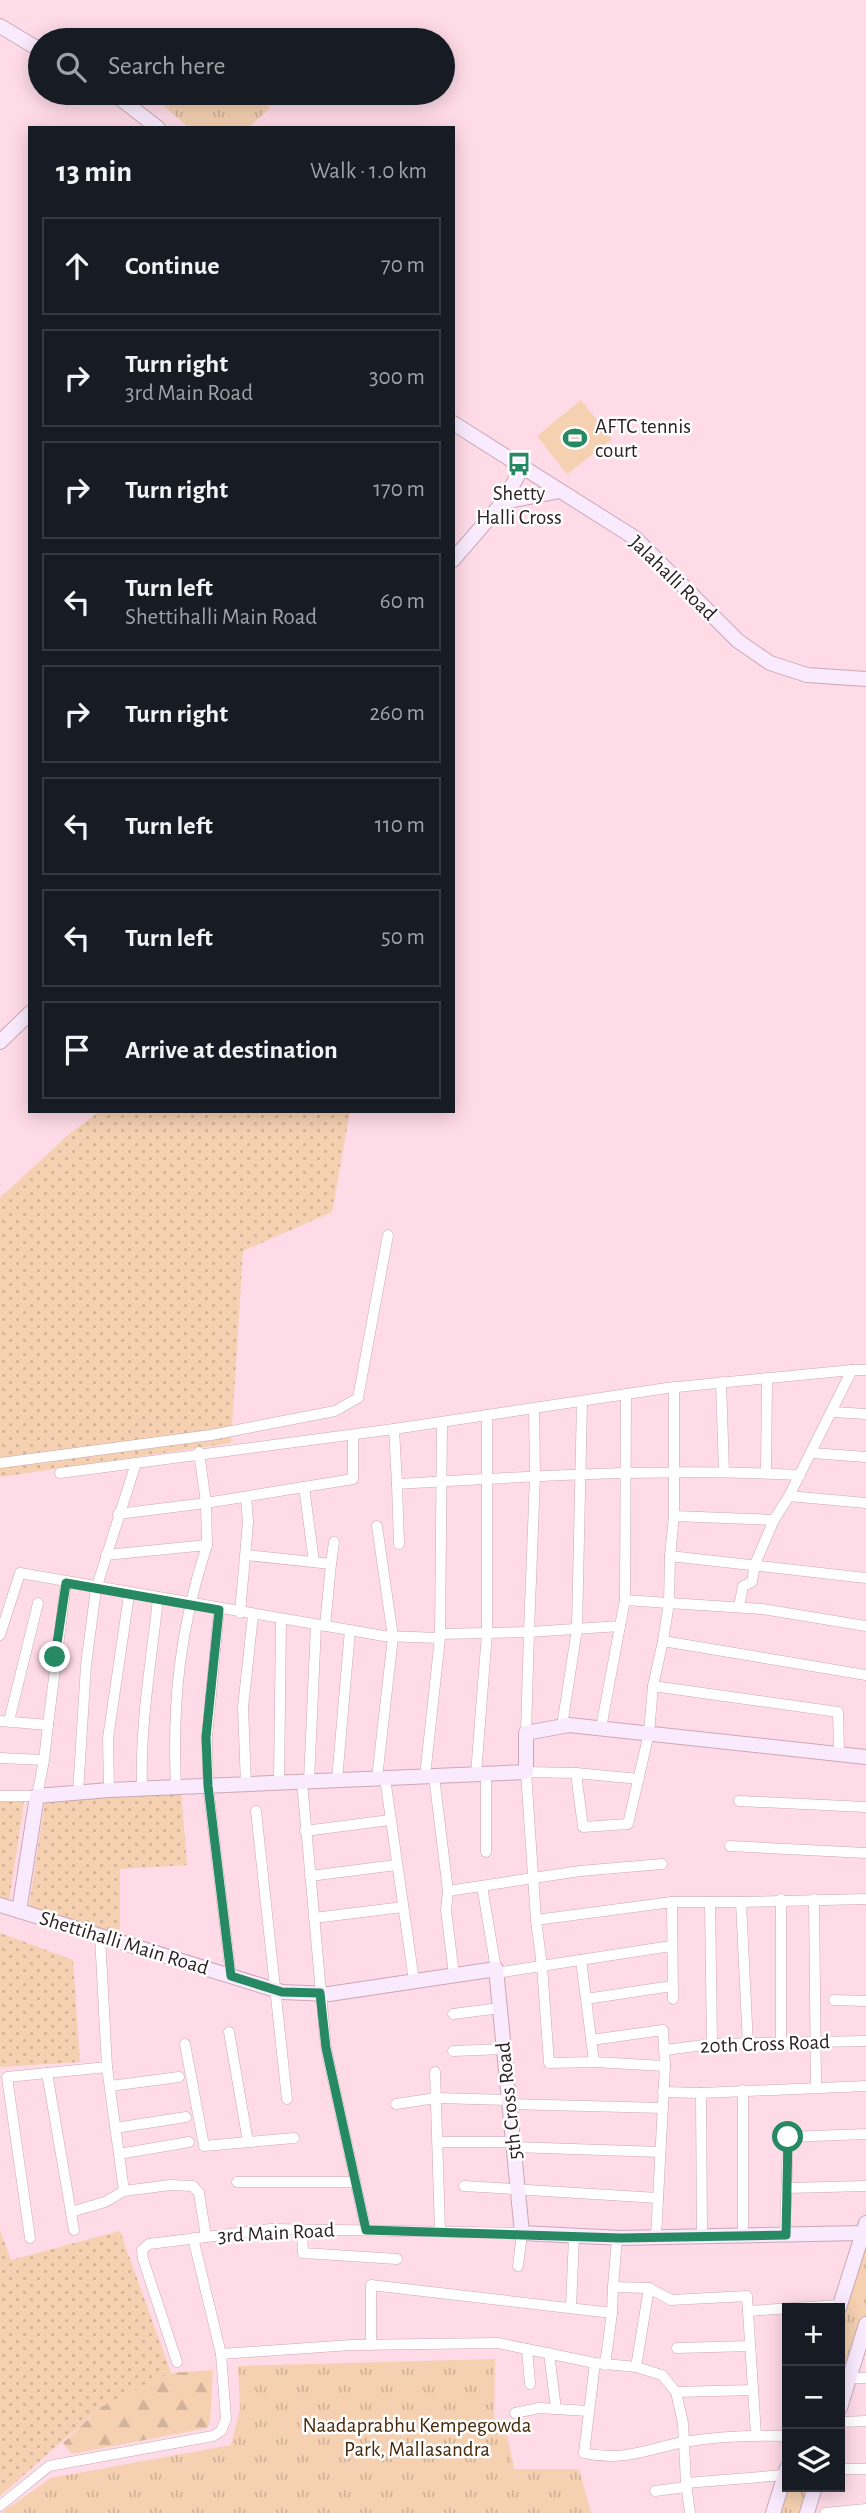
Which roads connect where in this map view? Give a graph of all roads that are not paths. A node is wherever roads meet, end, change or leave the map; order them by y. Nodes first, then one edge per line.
1 (0, 26) edge
2 (28, 43) edge
3 (128, 105) edge
4 (155, 126) edge
5 (455, 424) edge
6 (504, 454) junction
7 (523, 466) junction
8 (560, 491) junction
9 (505, 497) junction
10 (455, 558) edge
11 (866, 680) edge
12 (28, 1015) edge
13 (0, 1042) edge
14 (388, 1235) dead end
15 (852, 1370) junction
16 (866, 1370) edge
17 (767, 1378) junction
18 (721, 1382) junction
19 (674, 1387) junction
20 (626, 1394) junction
21 (582, 1401) junction
22 (534, 1409) junction
23 (834, 1412) junction
24 (866, 1414) edge
25 (487, 1415) junction
26 (442, 1422) junction
27 (394, 1429) junction
28 (353, 1436) junction
29 (199, 1452) junction
30 (812, 1453) junction
31 (866, 1457) edge
32 (0, 1463) edge
33 (136, 1463) junction
34 (628, 1472) junction
35 (677, 1472) junction
36 (724, 1472) junction
37 (60, 1473) dead end
38 (766, 1473) junction
39 (578, 1474) junction
40 (800, 1475) junction
41 (536, 1476) junction
42 (489, 1479) junction
43 (443, 1481) junction
44 (397, 1484) junction
45 (304, 1487) junction
46 (789, 1496) junction
47 (246, 1497) junction
48 (206, 1503) junction
49 (866, 1503) edge
50 (118, 1514) junction
51 (674, 1516) junction
52 (774, 1520) junction
53 (377, 1526) dead end
54 (334, 1542) dead end
55 (399, 1544) dead end
56 (207, 1545) junction
57 (106, 1555) junction
58 (246, 1555) junction
59 (670, 1556) junction
60 (314, 1562) junction
61 (331, 1564) junction
62 (755, 1564) junction
63 (866, 1577) edge
64 (66, 1583) junction
65 (96, 1589) junction
66 (129, 1595) junction
67 (158, 1599) junction
68 (625, 1600) junction
69 (38, 1602) dead end
70 (670, 1603) junction
71 (188, 1604) junction
72 (738, 1607) junction
73 (219, 1610) junction
74 (240, 1613) junction
75 (253, 1615) junction
76 (281, 1619) junction
77 (320, 1625) junction
78 (620, 1626) junction
79 (866, 1626) edge
80 (577, 1629) junction
81 (350, 1630) junction
82 (529, 1632) junction
83 (487, 1633) junction
84 (0, 1635) edge
85 (440, 1636) junction
86 (393, 1637) junction
87 (663, 1641) junction
88 (866, 1675) edge
89 (653, 1686) junction
90 (4, 1721) edge
91 (48, 1725) junction
92 (562, 1726) junction
93 (601, 1728) junction
94 (526, 1733) junction
95 (649, 1733) junction
96 (839, 1753) junction
97 (866, 1757) edge
98 (0, 1758) edge
99 (44, 1760) junction
100 (526, 1772) junction
101 (576, 1773) junction
102 (481, 1774) junction
103 (430, 1776) junction
104 (381, 1778) junction
105 (639, 1779) junction
106 (337, 1780) junction
107 (305, 1782) junction
108 (279, 1783) junction
109 (246, 1784) junction
110 (208, 1786) junction
111 (176, 1787) junction
112 (142, 1788) junction
113 (109, 1790) junction
114 (78, 1793) junction
115 (0, 1796) edge
116 (37, 1797) junction
117 (739, 1801) dead end
118 (866, 1807) edge
119 (256, 1811) dead end
120 (390, 1820) junction
121 (305, 1831) junction
122 (730, 1846) dead end
123 (486, 1852) dead end
124 (866, 1853) edge
125 (396, 1864) junction
126 (662, 1864) dead end
127 (310, 1876) junction
128 (532, 1877) junction
129 (482, 1886) junction
130 (448, 1891) junction
131 (781, 1899) junction
132 (814, 1899) junction
133 (866, 1899) edge
134 (672, 1902) junction
135 (710, 1902) junction
136 (741, 1902) junction
137 (0, 1905) edge
138 (403, 1907) junction
139 (19, 1911) junction
140 (314, 1918) junction
141 (536, 1920) junction
142 (100, 1936) junction
143 (671, 1945) junction
144 (582, 1960) junction
145 (542, 1966) junction
146 (496, 1971) junction
147 (454, 1975) junction
148 (231, 1976) junction
149 (414, 1981) junction
150 (672, 1986) junction
151 (276, 1990) junction
152 (320, 1993) junction
153 (586, 1999) junction
154 (673, 1999) dead end
155 (834, 2000) dead end
156 (866, 2001) edge
157 (500, 2008) junction
158 (453, 2014) dead end
159 (229, 2032) dead end
160 (591, 2040) junction
161 (866, 2040) edge
162 (781, 2041) junction
163 (815, 2041) junction
164 (712, 2044) junction
165 (185, 2045) dead end
166 (748, 2045) junction
167 (504, 2049) junction
168 (665, 2050) junction
169 (453, 2051) dead end
170 (594, 2062) junction
171 (665, 2066) junction
172 (107, 2067) junction
173 (435, 2072) dead end
174 (47, 2073) junction
175 (179, 2077) dead end
176 (866, 2085) edge
177 (110, 2086) junction
178 (816, 2087) junction
179 (743, 2090) junction
180 (663, 2092) junction
181 (701, 2092) junction
182 (436, 2098) junction
183 (287, 2099) dead end
184 (509, 2102) junction
185 (396, 2104) dead end
186 (663, 2108) junction
187 (186, 2117) dead end
188 (115, 2127) junction
189 (866, 2134) edge
190 (294, 2138) dead end
191 (189, 2142) dead end
192 (248, 2142) junction
193 (438, 2142) junction
194 (513, 2144) junction
195 (660, 2152) junction
196 (119, 2154) junction
197 (237, 2182) dead end
198 (354, 2182) junction
199 (464, 2186) dead end
200 (866, 2186) edge
201 (518, 2188) junction
202 (787, 2188) junction
203 (124, 2191) junction
204 (658, 2198) junction
205 (71, 2212) junction
206 (864, 2228) edge
207 (74, 2230) dead end
208 (302, 2230) junction
209 (366, 2230) junction
210 (440, 2231) junction
211 (522, 2233) junction
212 (743, 2235) junction
213 (786, 2235) junction
214 (574, 2236) junction
215 (702, 2236) junction
216 (206, 2237) junction
217 (656, 2237) junction
218 (30, 2238) dead end
219 (193, 2238) junction
220 (617, 2238) junction
221 (397, 2259) dead end
222 (518, 2266) dead end
223 (614, 2287) junction
224 (649, 2288) junction
225 (840, 2303) edge
226 (571, 2308) junction
227 (782, 2309) edge
228 (748, 2311) junction
229 (612, 2313) junction
230 (865, 2331) edge
231 (371, 2345) junction
232 (750, 2346) junction
233 (677, 2348) dead end
234 (527, 2349) junction
235 (549, 2353) junction
236 (221, 2354) junction
237 (177, 2362) dead end
238 (600, 2364) junction
239 (636, 2367) junction
240 (849, 2378) junction
241 (866, 2378) edge
242 (530, 2384) dead end
243 (753, 2390) junction
244 (845, 2391) edge
245 (676, 2392) junction
246 (556, 2409) junction
247 (589, 2411) junction
248 (515, 2413) dead end
249 (866, 2421) edge
250 (845, 2422) edge
251 (756, 2435) junction
252 (782, 2436) edge
253 (684, 2442) junction
254 (845, 2469) edge
255 (866, 2469) edge
256 (782, 2472) edge
257 (782, 2484) edge
258 (686, 2485) junction
259 (655, 2491) dead end
260 (813, 2492) edge
261 (0, 2506) edge
262 (866, 2509) edge
263 (690, 2513) edge
264 (773, 2513) edge
265 (807, 2513) edge
266 (825, 2513) edge

1 - 2 street
3 - 4 street
5 - 6 street, Jalahalli Road
6 - 7 street, Jalahalli Road
6 - 9 street
7 - 8 street, Jalahalli Road
7 - 9 street
8 - 9 street
8 - 11 street, Jalahalli Road
9 - 10 street
12 - 13 street
14 - 32 street
15 - 16 street
15 - 17 street
15 - 23 street
17 - 18 street
17 - 38 street
18 - 19 street
18 - 36 street
19 - 20 street
19 - 35 street
20 - 21 street
20 - 34 street
21 - 22 street
21 - 39 street
22 - 25 street
22 - 41 street
23 - 24 street
23 - 30 street
25 - 26 street
25 - 42 street
26 - 27 street
26 - 43 street
27 - 28 street
27 - 44 street
28 - 29 street
28 - 45 street
29 - 33 street
29 - 48 street
30 - 31 street
30 - 40 street
33 - 37 street
33 - 50 street
34 - 35 street
34 - 39 street
34 - 68 street
35 - 36 street
35 - 51 street
36 - 38 street
38 - 40 street
39 - 41 street
39 - 80 street
40 - 46 street
41 - 42 street
41 - 82 street
42 - 43 street
42 - 83 street
43 - 44 street
43 - 85 street
44 - 55 street
45 - 47 street
45 - 60 street
46 - 49 street
46 - 52 street
47 - 48 street
47 - 58 street
48 - 50 street
48 - 56 street
50 - 57 street
51 - 52 street
51 - 59 street
52 - 62 street
53 - 86 street
54 - 61 street
56 - 57 street
56 - 71 street
57 - 65 street
58 - 60 street
58 - 74 street
59 - 62 street
59 - 70 street
60 - 61 street
61 - 77 street
62 - 63 street
62 - 72 street
64 - 65 street
64 - 84 street
64 - 91 street
65 - 66 street
65 - 114 street
66 - 67 street
66 - 113 street
67 - 71 street
67 - 112 street
68 - 70 street
68 - 78 street
69 - 90 street
70 - 72 street
70 - 87 street
71 - 73 street
71 - 111 street
72 - 79 street
73 - 74 street
73 - 110 street
74 - 75 street
75 - 76 street
75 - 109 street
76 - 77 street
76 - 108 street
77 - 81 street
77 - 107 street
78 - 80 street
78 - 93 street
80 - 82 street
80 - 92 street
81 - 86 street
81 - 106 street
82 - 83 street
82 - 94 street
83 - 85 street
83 - 102 street
85 - 86 street
85 - 103 street
86 - 104 street
87 - 88 street
87 - 89 street
89 - 95 street
89 - 96 street
90 - 91 street
91 - 99 street
92 - 93 street
92 - 94 street
93 - 95 street
94 - 100 street
95 - 96 street
95 - 105 street
96 - 97 street
98 - 99 street
99 - 116 street
100 - 101 street
100 - 102 street
100 - 128 street
101 - 105 street
101 - 105 street
102 - 103 street
102 - 123 street
103 - 104 street
103 - 130 street
104 - 106 street
104 - 120 street
106 - 107 street
107 - 108 street
107 - 121 street
108 - 109 street
109 - 110 street
110 - 111 street
110 - 148 street
111 - 112 street
112 - 113 street
113 - 114 street
114 - 116 street
115 - 116 street
116 - 139 street
117 - 118 street
119 - 151 street
120 - 121 street
120 - 125 street
121 - 127 street
122 - 124 street
125 - 127 street
125 - 138 street
126 - 128 street
127 - 140 street
128 - 129 street
128 - 141 street
129 - 130 street
129 - 146 street
130 - 147 street
131 - 132 street
131 - 136 street
131 - 162 street
132 - 133 street
132 - 163 street
134 - 135 street
134 - 141 street
134 - 143 street
135 - 136 street
135 - 164 street
136 - 166 street
137 - 139 street, Shettihalli Main Road
138 - 140 street
138 - 149 street
139 - 142 street, Shettihalli Main Road
140 - 152 street
141 - 145 street
142 - 148 street, Shettihalli Main Road
142 - 172 street
143 - 144 street
143 - 150 street
144 - 145 street
144 - 153 street
145 - 146 street
145 - 170 street
146 - 147 street, Shettihalli Main Road
146 - 157 street, 5th Cross Road
147 - 149 street, Shettihalli Main Road
148 - 151 street, Shettihalli Main Road
149 - 152 street, Shettihalli Main Road
150 - 153 street
150 - 154 street
151 - 152 street, Shettihalli Main Road
151 - 183 street
152 - 198 street
153 - 160 street
155 - 156 street
157 - 158 street
157 - 167 street, 5th Cross Road
159 - 192 street
160 - 168 street
160 - 170 street
161 - 163 street, 20th Cross Road
162 - 163 street, 20th Cross Road
162 - 166 street, 20th Cross Road
163 - 178 street
164 - 166 street, 20th Cross Road
164 - 168 street, 20th Cross Road
165 - 192 street
167 - 169 street
167 - 184 street, 5th Cross Road
168 - 171 street
170 - 171 street
171 - 180 street
172 - 174 street
172 - 177 street
173 - 182 street
174 - 205 street
174 - 218 street
175 - 177 street
176 - 178 street
177 - 188 street
178 - 179 street
179 - 181 street
179 - 212 street
180 - 181 street
180 - 186 street
181 - 215 street
182 - 184 street
182 - 185 street
182 - 193 street
184 - 186 street
184 - 194 street, 5th Cross Road
186 - 195 street
187 - 188 street
188 - 196 street
189 - 202 street
190 - 192 street
191 - 196 street
193 - 194 street
193 - 210 street
194 - 195 street
194 - 201 street, 5th Cross Road
195 - 204 street
196 - 203 street
197 - 198 street
198 - 209 street
199 - 201 street
200 - 202 street
201 - 204 street
201 - 211 street, 5th Cross Road
202 - 213 street
203 - 205 street
203 - 216 street
204 - 217 street
205 - 207 street
206 - 213 street, 3rd Main Road
206 - 225 street
208 - 209 street, 3rd Main Road
208 - 216 street, 3rd Main Road
208 - 221 street
209 - 210 street, 3rd Main Road
210 - 211 street, 3rd Main Road
211 - 214 street, 3rd Main Road
211 - 222 street
212 - 213 street, 3rd Main Road
212 - 215 street, 3rd Main Road
214 - 220 street, 3rd Main Road
214 - 226 street
215 - 217 street, 3rd Main Road
216 - 219 street, 3rd Main Road
217 - 220 street, 3rd Main Road
219 - 236 street
219 - 237 street, 3rd Main Road
220 - 223 street
223 - 224 street
223 - 229 street
224 - 228 street
224 - 239 street
226 - 229 street
226 - 231 street
227 - 228 street
228 - 232 street
229 - 238 street
230 - 240 street
231 - 234 street
231 - 236 street
232 - 233 street
232 - 243 street
234 - 235 street
234 - 242 street
235 - 238 street
235 - 246 street
236 - 261 street
238 - 239 street
238 - 247 street
239 - 245 street
240 - 241 street
240 - 244 street
243 - 245 street
243 - 251 street
245 - 253 street
246 - 247 street
246 - 248 street
247 - 253 street
249 - 250 street
251 - 252 street
251 - 253 street
253 - 258 street
254 - 255 street
256 - 258 street
257 - 264 street
258 - 259 street
258 - 263 street
260 - 265 street
262 - 266 street

